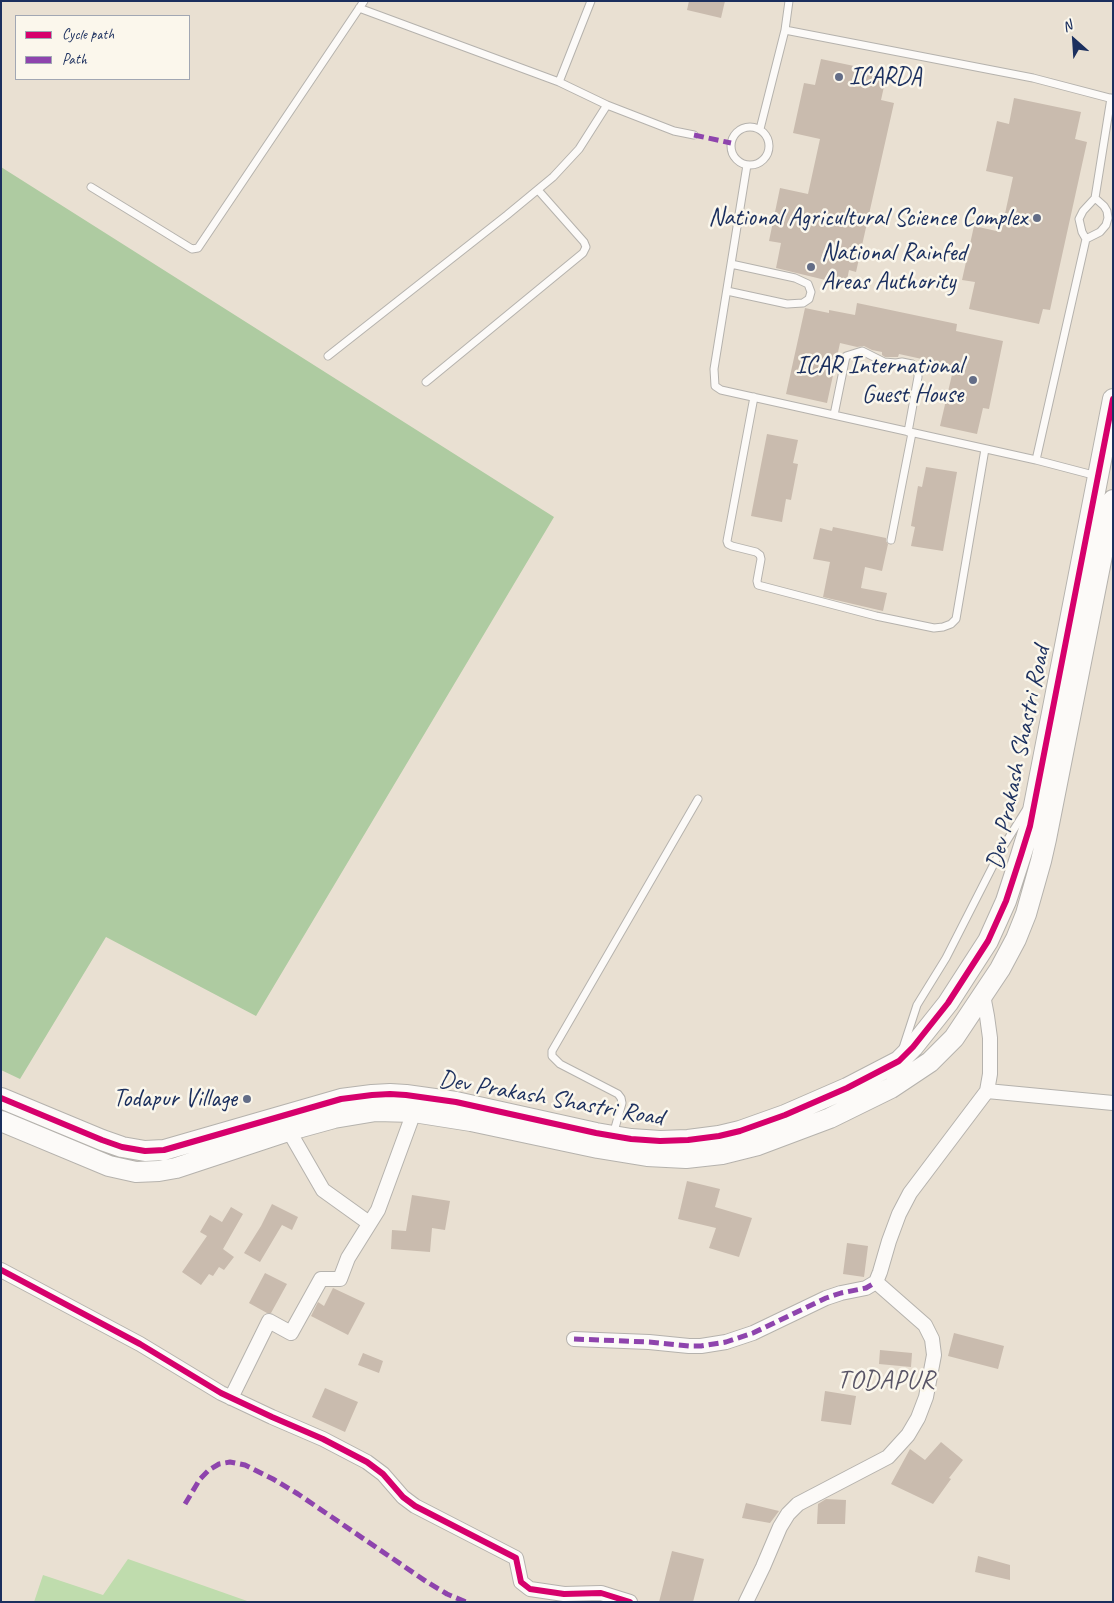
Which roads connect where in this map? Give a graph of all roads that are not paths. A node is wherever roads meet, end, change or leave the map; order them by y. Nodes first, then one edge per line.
1 (364, 1) edge
2 (591, 1) edge
3 (789, 1) edge
4 (359, 8) junction
5 (785, 30) junction
6 (559, 82) junction
7 (1112, 99) edge
8 (607, 105) junction
9 (760, 129) junction
10 (694, 135) dead end
11 (747, 165) junction
12 (91, 187) dead end
13 (538, 190) junction
14 (1095, 198) junction
15 (1086, 239) junction
16 (731, 264) junction
17 (727, 291) junction
18 (328, 356) dead end
19 (426, 382) dead end
20 (754, 397) junction
21 (1113, 399) edge
22 (834, 415) junction
23 (910, 432) junction
24 (985, 449) junction
25 (1036, 460) junction
26 (1097, 476) junction
27 (1113, 500) edge
28 (891, 540) dead end
29 (1109, 544) edge
30 (1035, 796) junction
31 (698, 799) dead end
32 (969, 972) junction
33 (986, 991) junction
34 (898, 1061) junction
35 (987, 1091) junction
36 (1, 1098) edge
37 (1113, 1103) edge
38 (414, 1112) junction
39 (1, 1121) edge
40 (289, 1131) junction
41 (612, 1136) junction
42 (369, 1224) junction
43 (1, 1270) edge
44 (876, 1282) junction
45 (574, 1339) dead end
46 (231, 1398) junction
47 (630, 1602) edge
48 (746, 1602) edge

1 - 4 lane
2 - 6 lane
3 - 5 lane
4 - 6 lane
4 - 12 lane
5 - 7 lane
5 - 9 lane
6 - 8 lane
7 - 14 lane
8 - 10 lane
8 - 13 lane
9 - 11 lane
9 - 11 lane
11 - 16 lane
13 - 18 lane
13 - 19 lane
14 - 15 lane
14 - 15 lane
15 - 25 lane
16 - 17 lane
16 - 17 lane
17 - 20 lane
20 - 22 lane
20 - 24 lane
21 - 26 street, Dev Prakash Shastri Road
22 - 23 lane
22 - 23 lane
23 - 24 lane
23 - 28 lane
24 - 25 lane
25 - 26 lane
26 - 30 street, Dev Prakash Shastri Road
27 - 29 street, Dev Prakash Shastri Road
29 - 33 street, Dev Prakash Shastri Road
30 - 32 street, Dev Prakash Shastri Road
30 - 34 lane
31 - 41 lane
32 - 33 street
32 - 34 street, Dev Prakash Shastri Road
33 - 35 street
33 - 38 street, Dev Prakash Shastri Road
34 - 41 street, Dev Prakash Shastri Road
35 - 37 street
35 - 44 street
36 - 41 street, Dev Prakash Shastri Road
38 - 40 street, Dev Prakash Shastri Road
38 - 42 street
39 - 40 street, Dev Prakash Shastri Road
40 - 42 street
42 - 46 street
43 - 46 street
44 - 45 street
44 - 48 street
46 - 47 street

